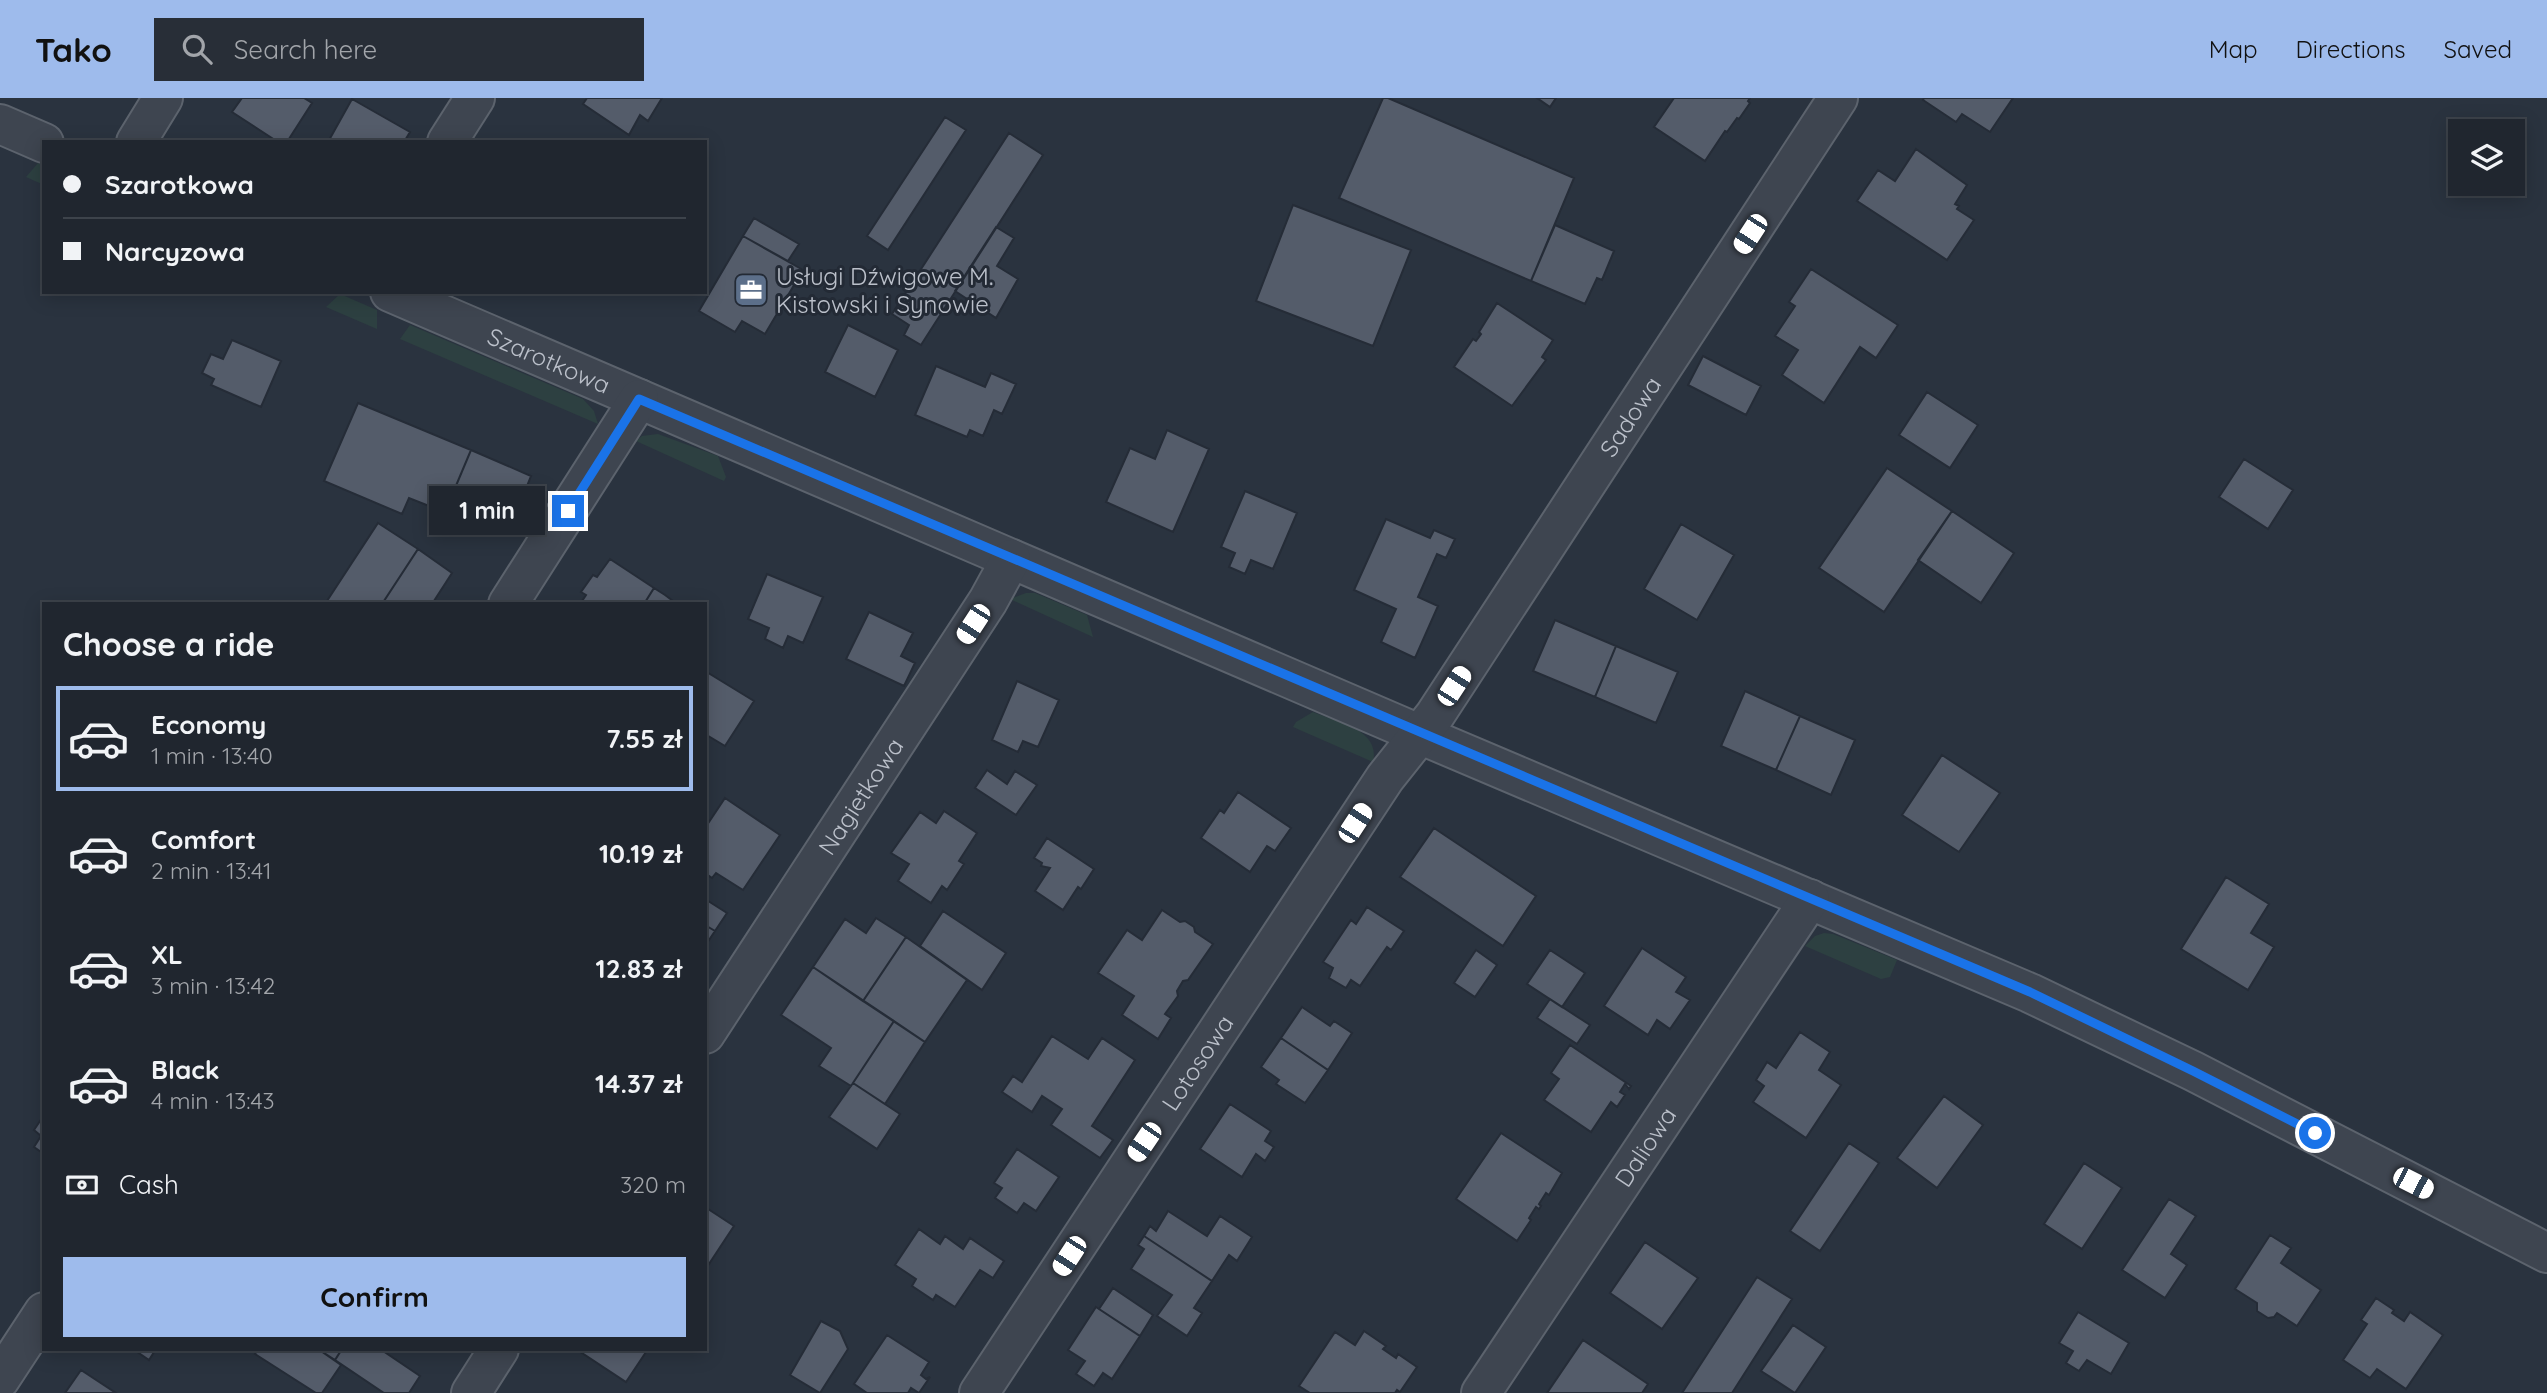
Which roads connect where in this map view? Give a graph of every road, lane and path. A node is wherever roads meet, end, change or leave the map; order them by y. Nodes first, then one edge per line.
1 (163, 98) edge
2 (475, 98) edge
3 (1838, 98) edge
4 (0, 124) edge
5 (137, 140) edge
6 (448, 140) edge
7 (42, 142) edge
8 (395, 294) edge
9 (639, 399) junction
10 (1011, 559) junction
11 (509, 602) edge
12 (1419, 734) junction
13 (1810, 899) junction
14 (707, 1031) edge
15 (2547, 1253) edge
16 (42, 1315) edge
17 (498, 1351) edge
18 (0, 1379) edge
19 (471, 1393) edge
20 (979, 1393) edge
21 (1480, 1393) edge

1 - 5 street
2 - 6 street
3 - 12 street, Sadowa
4 - 7 street
8 - 9 street, Szarotkowa
9 - 10 street, Szarotkowa
9 - 11 street
10 - 12 street, Szarotkowa
10 - 14 street, Nagietkowa
12 - 13 street, Szarotkowa
12 - 20 street, Lotosowa
13 - 15 street, Szarotkowa
13 - 21 street, Daliowa
16 - 18 street
17 - 19 street

